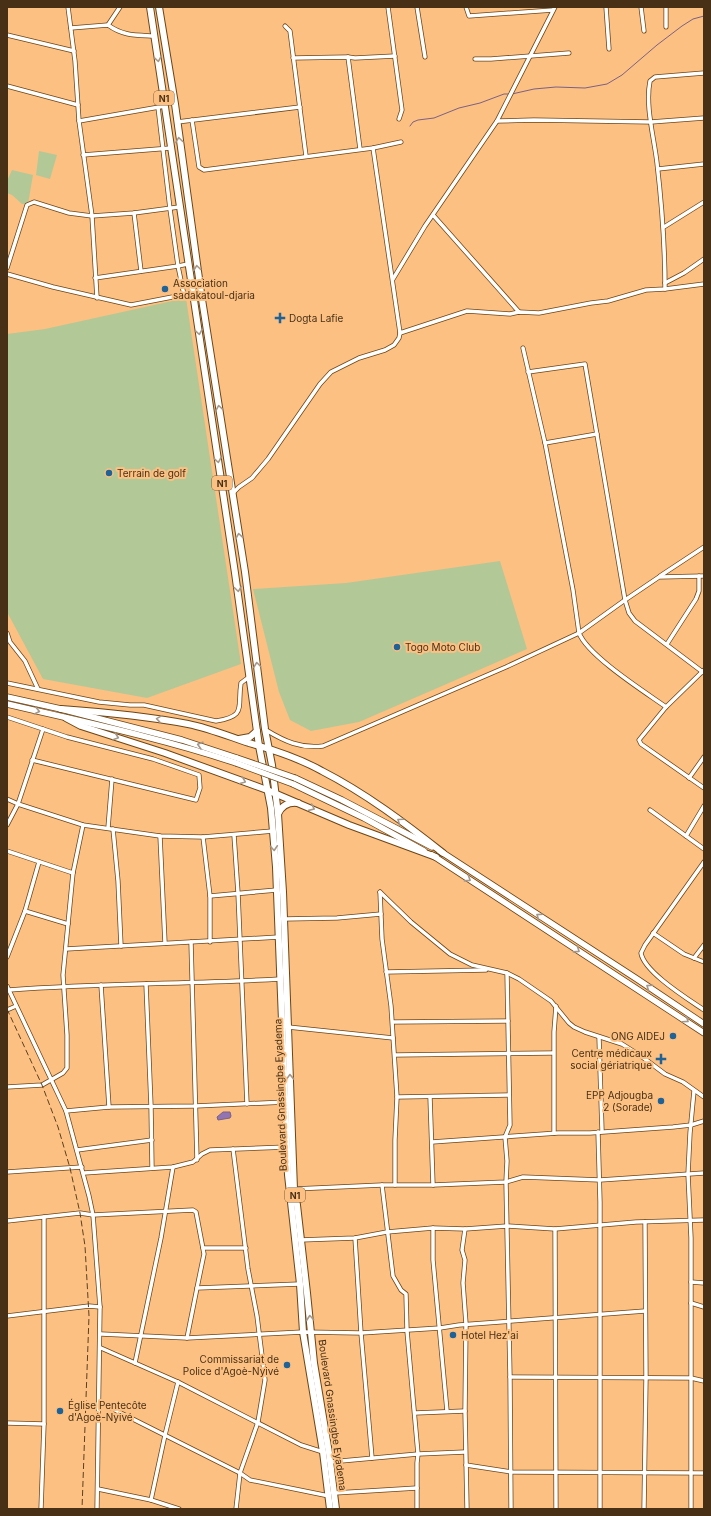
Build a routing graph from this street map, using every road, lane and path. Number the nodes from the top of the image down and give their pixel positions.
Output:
1 (68, 7) edge
2 (120, 7) edge
3 (150, 7) edge
4 (159, 7) edge
5 (388, 7) edge
6 (417, 7) edge
7 (466, 7) edge
8 (606, 7) edge
9 (641, 7) edge
10 (666, 7) edge
11 (554, 9) edge
12 (108, 25) junction
13 (285, 26) dead end
14 (666, 27) dead end
15 (72, 28) junction
16 (644, 31) dead end
17 (7, 35) edge
18 (154, 36) junction
19 (609, 49) dead end
20 (74, 51) junction
21 (569, 53) dead end
22 (530, 55) junction
23 (395, 56) junction
24 (348, 57) junction
25 (426, 57) dead end
26 (293, 58) junction
27 (474, 59) dead end
28 (704, 73) edge
29 (7, 86) edge
30 (174, 104) junction
31 (78, 105) junction
32 (162, 107) junction
33 (300, 107) junction
34 (704, 118) edge
35 (399, 119) dead end
36 (192, 120) junction
37 (79, 121) junction
38 (497, 121) junction
39 (177, 122) junction
40 (651, 122) junction
41 (401, 142) dead end
42 (171, 148) junction
43 (373, 148) junction
44 (163, 149) junction
45 (360, 149) junction
46 (83, 155) junction
47 (306, 156) junction
48 (704, 164) edge
49 (658, 169) junction
50 (704, 202) edge
51 (179, 207) junction
52 (170, 209) junction
53 (134, 213) junction
54 (433, 215) junction
55 (92, 216) junction
56 (664, 227) junction
57 (704, 259) edge
58 (188, 264) junction
59 (178, 266) junction
60 (7, 268) edge
61 (141, 271) junction
62 (7, 274) edge
63 (95, 278) junction
64 (392, 279) junction
65 (665, 282) junction
66 (704, 284) edge
67 (665, 289) junction
68 (193, 293) junction
69 (201, 293) junction
70 (184, 295) junction
71 (97, 298) junction
72 (519, 312) junction
73 (400, 333) junction
74 (523, 348) dead end
75 (528, 372) junction
76 (597, 434) junction
77 (545, 443) junction
78 (233, 493) junction
79 (704, 547) edge
80 (698, 576) junction
81 (704, 576) edge
82 (659, 577) junction
83 (625, 600) junction
84 (7, 633) edge
85 (579, 634) junction
86 (666, 644) junction
87 (703, 672) edge
88 (249, 677) junction
89 (7, 683) edge
90 (38, 689) junction
91 (7, 697) edge
92 (7, 704) edge
93 (666, 707) junction
94 (61, 709) junction
95 (7, 717) edge
96 (66, 718) junction
97 (43, 729) junction
98 (265, 729) junction
99 (257, 731) junction
100 (238, 739) junction
101 (259, 746) junction
102 (269, 749) junction
103 (704, 757) edge
104 (32, 760) junction
105 (237, 761) junction
106 (689, 778) junction
107 (112, 779) junction
108 (294, 781) junction
109 (704, 788) edge
110 (267, 790) junction
111 (276, 794) junction
112 (7, 799) edge
113 (299, 803) junction
114 (18, 804) junction
115 (704, 806) edge
116 (650, 810) dead end
117 (278, 814) junction
118 (7, 824) edge
119 (83, 825) junction
120 (108, 828) junction
121 (114, 829) junction
122 (273, 831) junction
123 (234, 834) junction
124 (160, 836) junction
125 (686, 836) junction
126 (203, 837) junction
127 (704, 849) edge
128 (7, 851) edge
129 (443, 853) junction
130 (436, 857) junction
131 (39, 862) junction
132 (704, 862) edge
133 (74, 873) junction
134 (277, 890) junction
135 (238, 893) junction
136 (210, 896) junction
137 (25, 911) junction
138 (381, 914) junction
139 (283, 919) junction
140 (68, 924) junction
141 (653, 933) junction
142 (281, 937) junction
143 (239, 940) junction
144 (191, 942) junction
145 (210, 942) junction
146 (165, 943) junction
147 (704, 944) edge
148 (121, 946) junction
149 (66, 949) junction
150 (7, 957) edge
151 (694, 958) junction
152 (704, 962) edge
153 (493, 970) junction
154 (386, 972) junction
155 (507, 973) junction
156 (280, 978) junction
157 (241, 981) junction
158 (192, 983) junction
159 (146, 984) junction
160 (101, 985) junction
161 (7, 986) edge
162 (63, 986) junction
163 (9, 990) junction
164 (16, 1006) junction
165 (556, 1006) junction
166 (7, 1010) edge
167 (704, 1010) edge
168 (508, 1021) junction
169 (392, 1022) junction
170 (704, 1024) edge
171 (288, 1027) junction
172 (704, 1032) edge
173 (599, 1037) junction
174 (393, 1038) junction
175 (508, 1054) junction
176 (553, 1054) junction
177 (395, 1055) junction
178 (51, 1080) junction
179 (7, 1087) edge
180 (694, 1091) junction
181 (509, 1095) junction
182 (397, 1097) junction
183 (430, 1097) junction
184 (704, 1097) edge
185 (288, 1102) junction
186 (247, 1104) junction
187 (151, 1106) junction
188 (195, 1106) junction
189 (109, 1107) junction
190 (66, 1111) junction
191 (704, 1121) edge
192 (691, 1125) junction
193 (600, 1132) junction
194 (554, 1133) junction
195 (505, 1137) junction
196 (152, 1140) junction
197 (432, 1142) junction
198 (287, 1147) junction
199 (233, 1149) junction
200 (77, 1150) junction
201 (197, 1160) junction
202 (82, 1166) junction
203 (172, 1167) junction
204 (152, 1168) junction
205 (7, 1172) edge
206 (84, 1173) junction
207 (704, 1173) edge
208 (688, 1174) junction
209 (600, 1180) junction
210 (506, 1182) junction
211 (382, 1185) junction
212 (395, 1185) junction
213 (433, 1185) junction
214 (294, 1189) junction
215 (164, 1212) junction
216 (93, 1215) junction
217 (44, 1217) junction
218 (690, 1220) junction
219 (704, 1220) edge
220 (7, 1221) edge
221 (645, 1222) junction
222 (507, 1226) junction
223 (600, 1226) junction
224 (433, 1228) junction
225 (465, 1229) junction
226 (555, 1229) junction
227 (387, 1232) junction
228 (356, 1238) junction
229 (298, 1241) junction
230 (203, 1248) junction
231 (246, 1248) junction
232 (691, 1282) junction
233 (704, 1282) edge
234 (300, 1284) junction
235 (251, 1285) junction
236 (196, 1288) junction
237 (691, 1303) junction
238 (100, 1307) junction
239 (704, 1307) edge
240 (645, 1311) junction
241 (44, 1312) junction
242 (600, 1314) junction
243 (7, 1316) edge
244 (556, 1318) junction
245 (509, 1322) junction
246 (466, 1324) junction
247 (440, 1328) junction
248 (407, 1331) junction
249 (303, 1332) junction
250 (311, 1332) junction
251 (361, 1333) junction
252 (101, 1334) junction
253 (258, 1334) junction
254 (141, 1336) junction
255 (187, 1338) junction
256 (101, 1348) junction
257 (135, 1363) junction
258 (510, 1377) junction
259 (555, 1377) junction
260 (601, 1378) junction
261 (646, 1378) junction
262 (691, 1378) junction
263 (178, 1382) junction
264 (704, 1382) edge
265 (98, 1402) junction
266 (447, 1411) junction
267 (464, 1411) junction
268 (415, 1413) junction
269 (258, 1422) junction
270 (7, 1423) edge
271 (44, 1424) junction
272 (165, 1435) junction
273 (323, 1452) junction
274 (465, 1452) junction
275 (418, 1454) junction
276 (372, 1458) junction
277 (327, 1462) junction
278 (466, 1466) junction
279 (511, 1472) junction
280 (555, 1472) junction
281 (600, 1472) junction
282 (644, 1472) junction
283 (240, 1473) junction
284 (691, 1473) junction
285 (704, 1473) edge
286 (418, 1488) junction
287 (98, 1489) junction
288 (332, 1495) junction
289 (151, 1500) junction
290 (41, 1509) edge
291 (97, 1509) edge
292 (179, 1509) edge
293 (236, 1509) edge
294 (330, 1509) edge
295 (336, 1509) edge
296 (417, 1509) edge
297 (467, 1509) edge
298 (511, 1509) edge
299 (556, 1509) edge
300 (600, 1509) edge
301 (644, 1509) edge
302 (691, 1509) edge

1 - 15 street
2 - 12 street
3 - 18 highway, N1
4 - 30 highway, N1
5 - 23 street
6 - 25 street
7 - 11 street
8 - 19 street
9 - 16 street
10 - 14 street
11 - 22 street
12 - 15 street
12 - 18 street
13 - 26 street
15 - 20 street
17 - 20 street
18 -> 32 highway, N1
20 - 31 street
21 - 22 street
22 - 27 street
22 - 38 street
23 - 24 street
23 - 35 street
24 - 26 street
24 - 45 street
26 - 33 street
28 - 40 street
29 - 31 street
30 - 32 highway
30 - 39 highway, N1
31 - 37 street
32 - 37 street
32 - 42 highway, N1
32 - 44 street
33 - 36 street
33 - 47 street
34 - 40 street
36 - 39 street
36 - 47 street
37 - 46 street
38 - 40 street
38 - 54 street
69 -> 39 highway, N1
40 - 49 street
41 - 43 street
42 - 44 street
42 - 51 highway, N1
43 - 45 street
43 - 64 street
44 - 46 street
44 - 52 street
45 - 47 street
46 - 55 street
48 - 49 street
49 - 56 street
50 - 56 street
51 - 52 street
51 - 58 highway, N1
52 - 53 street
52 - 59 street
53 - 55 street
53 - 61 street
54 - 64 street
54 - 72 street
55 - 60 street
55 - 63 street
56 - 65 street
57 - 65 street
58 - 59 street
58 - 68 highway, N1
59 - 61 street
59 - 70 street
61 - 63 street
62 - 71 street
63 - 71 street
64 - 73 street
65 - 67 street
66 - 67 street
67 - 72 street
68 - 69 highway
68 - 70 street
68 -> 88 highway, N1
78 -> 69 highway, N1
70 - 71 street
72 - 73 street
73 - 78 street
74 - 75 street
75 - 76 street
75 - 77 street
76 - 77 street
76 - 83 street
77 - 85 street
98 -> 78 highway, Boulevard Gnassingbe Eyadema / N1
79 - 82 street
80 - 81 street
80 - 82 street
80 - 86 street
82 - 83 street
83 - 85 street
83 - 86 street
84 - 90 street
85 - 93 street
85 - 98 street
86 - 87 street
87 - 93 street
88 - 90 street
88 - 99 highway, Boulevard Gnassingbe Eyadema / N1
89 - 90 street
91 - 94 main road
92 -> 96 main road
93 - 106 street
100 -> 94 highway
105 -> 94 main road
95 - 97 street
96 - 105 main road
96 -> 110 highway
97 - 104 street
97 - 107 street
98 - 102 highway, Boulevard Gnassingbe Eyadema / N1
99 - 100 highway
99 - 101 highway, Boulevard Gnassingbe Eyadema / N1
100 - 101 highway
101 - 102 highway
101 - 110 highway, Boulevard Gnassingbe Eyadema / N1
102 - 111 highway, Boulevard Gnassingbe Eyadema / N1
129 -> 102 highway
103 - 106 street
104 - 107 street
104 - 114 street
105 - 108 main road, bridge
106 - 109 street
107 - 120 street
108 - 129 main road
108 - 130 main road
110 - 111 highway
110 - 122 highway, Boulevard Gnassingbe Eyadema / N1
111 - 113 highway
111 - 117 highway, Boulevard Gnassingbe Eyadema / N1
112 - 114 street
113 - 117 highway
113 -> 130 highway
114 - 118 street
114 - 119 street
115 - 125 street
116 - 125 street
117 - 139 highway, Boulevard Gnassingbe Eyadema / N1
119 - 120 street
119 - 133 street
120 - 121 street
121 - 124 street
121 - 148 street
122 - 123 street
122 -> 134 highway, Boulevard Gnassingbe Eyadema / N1
123 - 126 street
123 - 135 street
124 - 126 street
124 - 146 street
125 - 127 street
126 - 136 street
128 - 131 street
170 -> 129 main road
130 -> 172 main road
131 - 133 street
131 - 137 street
132 - 141 street
133 - 140 street
134 - 135 street
134 - 142 highway, Boulevard Gnassingbe Eyadema / N1
135 - 136 street
135 - 143 street
136 - 145 street
137 - 140 street
137 - 150 street
138 - 139 street
138 - 153 street
138 - 154 street
139 - 142 highway, Boulevard Gnassingbe Eyadema / N1
140 - 149 street
141 - 151 street
141 - 167 street
142 - 143 street
142 - 156 highway, Boulevard Gnassingbe Eyadema / N1
142 - 171 highway, Boulevard Gnassingbe Eyadema / N1
143 - 145 street
143 - 157 street
144 - 145 street
144 - 146 street
144 - 158 street
146 - 148 street
147 - 151 street
148 - 149 street
149 - 162 street
151 - 152 street
153 - 154 street
153 - 155 street
154 - 169 street
155 - 165 street
155 - 168 street
156 - 157 street
156 - 185 highway, Boulevard Gnassingbe Eyadema / N1
157 - 158 street
157 - 186 street
158 - 159 street
158 - 188 street
159 - 160 street
159 - 187 street
160 - 162 street
160 - 189 street
161 - 163 street
162 - 163 street
162 - 178 street
163 - 164 street
164 - 166 street
164 - 178 street
165 - 173 street
165 - 176 street
168 - 169 street
168 - 175 street
169 - 174 street
171 - 174 street
185 -> 171 highway, Boulevard Gnassingbe Eyadema / N1
173 - 180 street
173 - 193 street
174 - 177 street
175 - 176 street
175 - 177 street
175 - 181 street
176 - 194 street
177 - 182 street
178 - 179 street
178 - 190 street
180 - 184 street
180 - 192 street
181 - 183 street
181 - 195 street
182 - 183 street
182 - 212 street
183 - 197 street
185 - 186 street
185 - 198 highway, Boulevard Gnassingbe Eyadema / N1
185 - 214 highway, Boulevard Gnassingbe Eyadema / N1
186 - 188 street
187 - 188 street
187 - 189 street
187 - 196 street
188 - 201 street
189 - 190 street
190 - 200 street
191 - 192 street
192 - 193 street
192 - 208 street
193 - 194 street
193 - 209 street
194 - 195 street
195 - 197 street
195 - 210 street
196 - 200 street
196 - 204 street
197 - 213 street
198 - 199 street
198 - 229 highway, Boulevard Gnassingbe Eyadema / N1
199 - 201 street
199 - 231 street
200 - 202 street
201 - 203 street
202 - 205 street
202 - 206 street
203 - 204 street
203 - 215 street
204 - 206 street
206 - 216 street
207 - 208 street
208 - 209 street
208 - 218 street
209 - 210 street
209 - 223 street
210 - 213 street
210 - 222 street
211 - 212 street
211 - 214 street
211 - 227 street
212 - 213 street
214 - 229 highway, Boulevard Gnassingbe Eyadema / N1
215 - 216 street
215 - 230 street
215 - 254 street
216 - 217 street
216 - 238 street
217 - 220 street
217 - 241 street
218 - 219 street
218 - 221 street
218 - 232 street
221 - 223 street
221 - 240 street
222 - 225 street
222 - 226 street
222 - 245 street
223 - 226 street
223 - 242 street
224 - 225 street
224 - 227 street
224 - 247 street
225 - 246 street
226 - 244 street
227 - 228 street
227 - 248 street
228 - 229 street
228 - 251 street
229 - 234 highway, Boulevard Gnassingbe Eyadema / N1
250 -> 229 highway, Boulevard Gnassingbe Eyadema / N1
230 - 231 street
230 - 236 street
231 - 235 street
232 - 233 street
232 - 237 street
234 - 235 street
234 - 249 highway, Boulevard Gnassingbe Eyadema / N1
235 - 236 street
235 - 253 street
236 - 255 street
237 - 239 street
237 - 262 street
238 - 241 street
238 - 252 street
240 - 242 street
240 - 261 street
241 - 243 street
241 - 271 street
242 - 244 street
242 - 260 street
244 - 245 street
244 - 259 street
245 - 246 street
245 - 258 street
246 - 247 street
246 - 267 street
247 - 248 street
247 - 266 street
248 - 251 street
248 - 268 street
249 - 250 street
249 - 253 street
249 - 273 highway, Boulevard Gnassingbe Eyadema / N1
250 - 251 street
250 - 277 highway, Boulevard Gnassingbe Eyadema / N1
251 - 276 street
252 - 254 street
252 - 256 street
253 - 255 street
253 - 269 street
254 - 255 street
254 - 257 street
256 - 257 street
256 - 265 street
257 - 263 street
258 - 259 street
258 - 279 street
259 - 260 street
259 - 280 street
260 - 261 street
260 - 281 street
261 - 262 street
261 - 282 street
262 - 264 street
262 - 284 street
263 - 269 street
263 - 272 street
265 - 272 street
265 - 287 street
266 - 267 street
266 - 268 street
267 - 274 street
268 - 275 street
269 - 273 street
269 - 283 street
270 - 271 street
271 - 290 street
272 - 283 street
272 - 289 street
273 - 277 highway, Boulevard Gnassingbe Eyadema / N1
274 - 275 street
274 - 278 street
275 - 276 street
275 - 286 street
276 - 277 street
277 - 288 highway, Boulevard Gnassingbe Eyadema / N1
278 - 279 street
278 - 297 street
279 - 280 street
279 - 298 street
280 - 281 street
280 - 299 street
281 - 282 street
281 - 300 street
282 - 284 street
282 - 301 street
283 - 288 street
283 - 293 street
284 - 285 street
284 - 302 street
286 - 288 street
286 - 296 street
287 - 289 street
287 - 291 street
288 - 294 highway, Boulevard Gnassingbe Eyadema / N1
288 - 295 highway, Boulevard Gnassingbe Eyadema / N1
289 - 292 street

